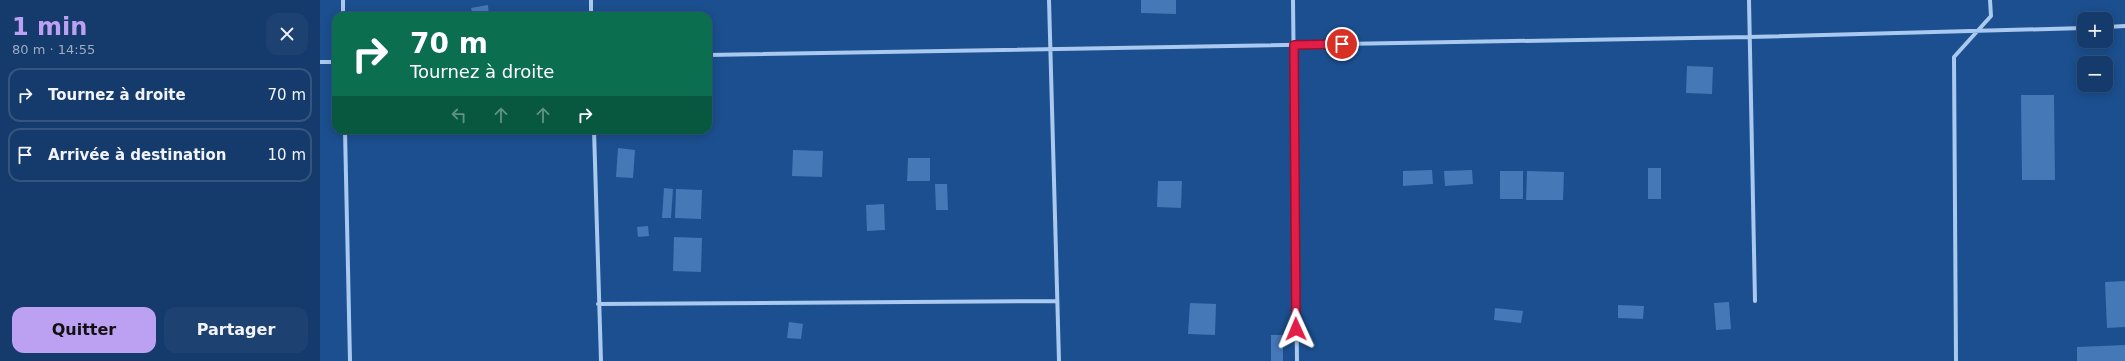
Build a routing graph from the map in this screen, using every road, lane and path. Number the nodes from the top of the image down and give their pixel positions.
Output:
1 (343, 0) edge
2 (591, 0) edge
3 (1049, 0) edge
4 (1293, 0) edge
5 (1749, 0) edge
6 (1990, 0) edge
7 (343, 12) edge
8 (591, 12) edge
9 (2125, 26) edge
10 (2113, 27) edge
11 (2077, 28) edge
12 (1977, 31) junction
13 (1749, 37) junction
14 (1294, 45) junction
15 (1050, 49) junction
16 (712, 55) edge
17 (320, 62) edge
18 (332, 62) edge
19 (345, 134) edge
20 (594, 134) edge
21 (1057, 301) junction
22 (1755, 301) dead end
23 (598, 304) junction
24 (350, 361) edge
25 (601, 361) edge
26 (1059, 361) edge
27 (1297, 361) edge
28 (1956, 361) edge

1 - 7 street
2 - 8 street
3 - 15 street
4 - 14 street
5 - 13 street
6 - 12 street
9 - 10 street
11 - 12 street
12 - 13 street
12 - 28 street
13 - 14 street
13 - 22 street
14 - 15 street
14 - 27 street
15 - 16 street
15 - 21 street
17 - 18 street
19 - 24 street
20 - 23 street
21 - 23 street
21 - 26 street
23 - 25 street

